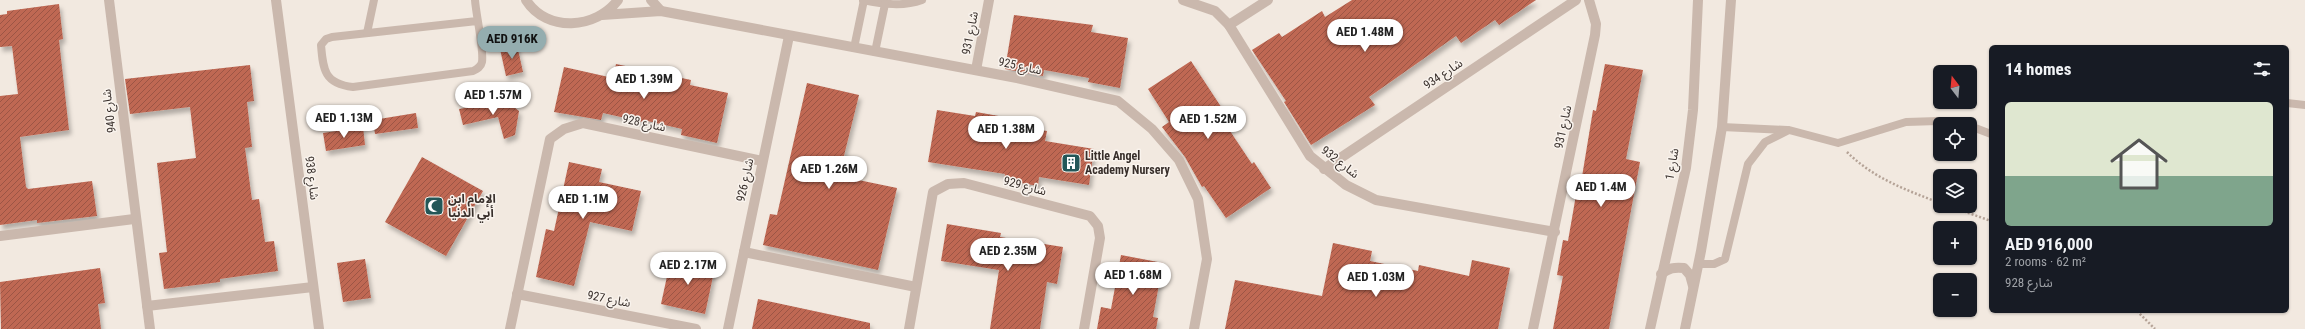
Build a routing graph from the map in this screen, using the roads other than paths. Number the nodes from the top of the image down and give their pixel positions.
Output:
1 (109, 0) edge
2 (276, 0) edge
3 (374, 0) edge
4 (475, 0) edge
5 (526, 0) edge
6 (618, 0) edge
7 (651, 0) edge
8 (863, 0) edge
9 (922, 0) edge
10 (989, 0) edge
11 (1183, 0) edge
12 (1268, 0) edge
13 (1576, 0) edge
14 (1589, 0) edge
15 (1698, 0) edge
16 (1731, 0) edge
17 (885, 4) junction
18 (661, 11) junction
19 (602, 15) junction
20 (477, 21) junction
21 (1229, 25) junction
22 (368, 33) junction
23 (789, 36) junction
24 (854, 48) junction
25 (875, 52) junction
26 (976, 70) junction
27 (2289, 103) edge
28 (2305, 105) edge
29 (1933, 121) edge
30 (1722, 127) junction
31 (1977, 129) edge
32 (1789, 130) junction
33 (1989, 133) edge
34 (762, 161) junction
35 (1324, 169) junction
36 (134, 219) junction
37 (1555, 232) junction
38 (0, 236) edge
39 (744, 252) junction
40 (1699, 264) junction
41 (1661, 274) junction
42 (916, 286) junction
43 (313, 287) junction
44 (1694, 288) junction
45 (517, 294) junction
46 (146, 306) junction
47 (150, 329) edge
48 (319, 329) edge
49 (510, 329) edge
50 (696, 329) edge
51 (728, 329) edge
52 (909, 329) edge
53 (1084, 329) edge
54 (1194, 329) edge
55 (1533, 329) edge
56 (1650, 329) edge
57 (1685, 329) edge

1 - 36 street, شارع 940
2 - 43 street, شارع 938
3 - 22 lane
4 - 20 lane
5 - 19 street
6 - 19 street
7 - 18 street
8 - 17 lane
8 - 24 lane
9 - 17 lane
10 - 26 street, شارع 931
11 - 21 street, شارع 932
12 - 21 street
13 - 35 street, شارع 934
14 - 37 street, شارع 931
15 - 41 street, شارع 1
16 - 30 street
17 - 25 lane
18 - 19 street, شارع 925
18 - 23 street, شارع 925
20 - 22 lane
20 - 22 lane
21 - 35 street, شارع 932
23 - 24 street, شارع 925
23 - 34 street, شارع 926
24 - 25 street, شارع 925
25 - 26 street, شارع 925
26 - 54 street, شارع 925
27 - 28 lane
29 - 32 lane
30 - 32 lane
30 - 40 street
31 - 33 lane
32 - 40 lane
34 - 39 street, شارع 926
34 - 45 street, شارع 928
35 - 37 street, شارع 932
36 - 38 street
36 - 46 street, شارع 940
37 - 55 street, شارع 931
39 - 42 street
39 - 51 street, شارع 926
40 - 44 street
41 - 44 street
41 - 56 street, شارع 1
42 - 52 street, شارع 929
42 - 53 street, شارع 929
43 - 46 street
43 - 48 street, شارع 938
44 - 57 street
45 - 49 street, شارع 928
45 - 50 street, شارع 927
46 - 47 street, شارع 940

